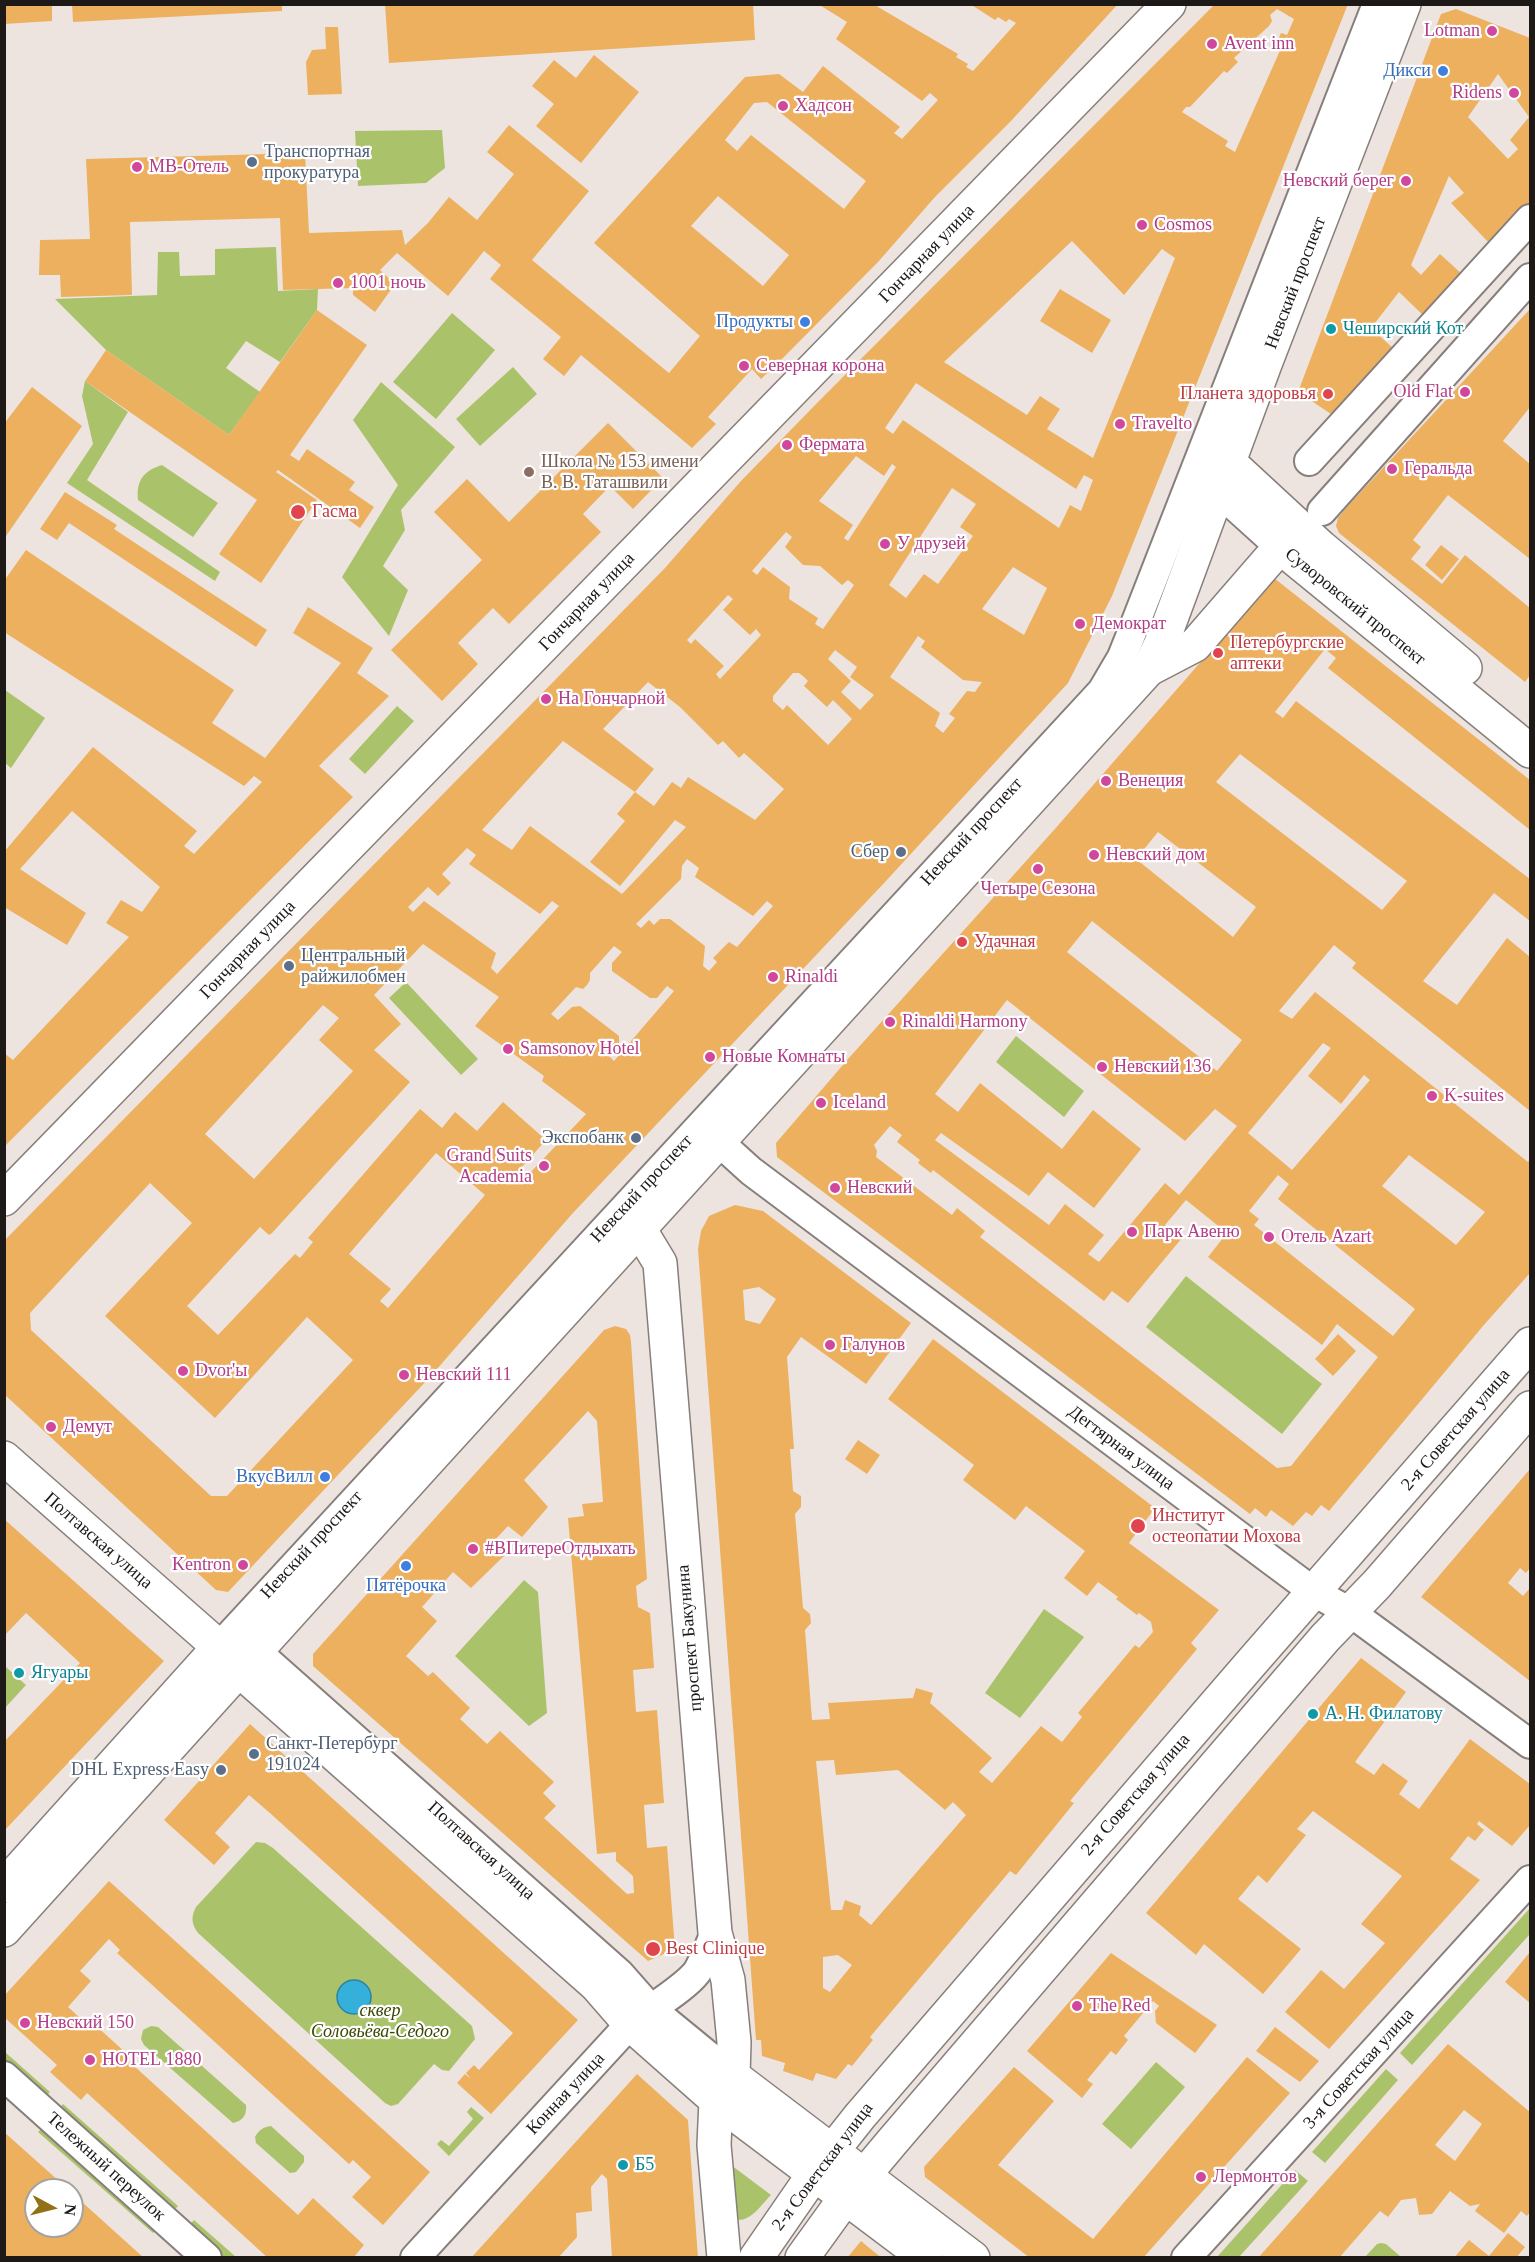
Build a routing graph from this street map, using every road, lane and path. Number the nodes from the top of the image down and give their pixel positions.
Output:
1 (1169, 4) edge
2 (1377, 4) edge
3 (1404, 4) edge
4 (1530, 219) edge
5 (1530, 278) edge
6 (1409, 352) junction
7 (1439, 380) junction
8 (1309, 461) dead end
9 (1217, 466) junction
10 (1322, 511) dead end
11 (1281, 547) junction
12 (1149, 669) junction
13 (1530, 723) edge
14 (1530, 751) edge
15 (719, 1142) junction
16 (4, 1199) edge
17 (630, 1221) junction
18 (1530, 1344) edge
19 (1530, 1408) edge
20 (4, 1458) edge
21 (1314, 1592) junction
22 (1350, 1612) junction
23 (238, 1656) junction
24 (1530, 1744) edge
25 (1530, 1881) edge
26 (4, 1886) edge
27 (4, 1930) edge
28 (715, 1934) junction
29 (640, 2016) junction
30 (4, 2076) edge
31 (718, 2089) junction
32 (823, 2162) junction
33 (855, 2186) junction
34 (207, 2258) edge
35 (415, 2258) edge
36 (724, 2258) edge
37 (756, 2258) edge
38 (802, 2258) edge
39 (926, 2258) edge
40 (972, 2258) edge
41 (1186, 2258) edge

1 - 16 main road, Гончарная улица
2 - 9 street, Невский проспект
3 - 9 main road, Невский проспект
4 - 6 street
5 - 7 street
6 - 7 street
6 - 8 street
7 - 10 street
9 - 11 street, Суворовский проспект
9 - 12 main road, Невский проспект
9 - 13 main road, Суворовский проспект
9 - 17 street, Невский проспект
11 - 12 main road, Невский проспект
11 - 14 main road, Суворовский проспект
12 - 15 main road, Невский проспект
15 - 17 main road, Невский проспект
15 - 21 street, Дегтярная улица
17 - 23 main road, Невский проспект
17 - 28 main road, проспект Бакунина
18 - 21 main road, 2-я Советская улица
19 - 22 main road, 2-я Советская улица
20 - 23 main road, Полтавская улица
21 - 22 street, Дегтярная улица
21 - 32 main road, 2-я Советская улица
22 - 24 street, Дегтярная улица
22 - 33 main road, 2-я Советская улица
23 - 26 main road, Невский проспект
23 - 27 main road, Невский проспект
23 - 29 main road, Полтавская улица
25 - 41 street, 3-я Советская улица
28 - 29 street, Конная улица
28 - 31 main road, проспект Бакунина
29 - 31 main road, Полтавская улица
29 - 35 street, Конная улица
30 - 34 street, Тележный переулок
31 - 32 main road, Полтавская улица
31 - 36 main road, проспект Бакунина
32 - 33 main road, Полтавская улица
32 - 37 main road, 2-я Советская улица
33 - 38 main road, 2-я Советская улица
33 - 39 main road
33 - 40 main road

